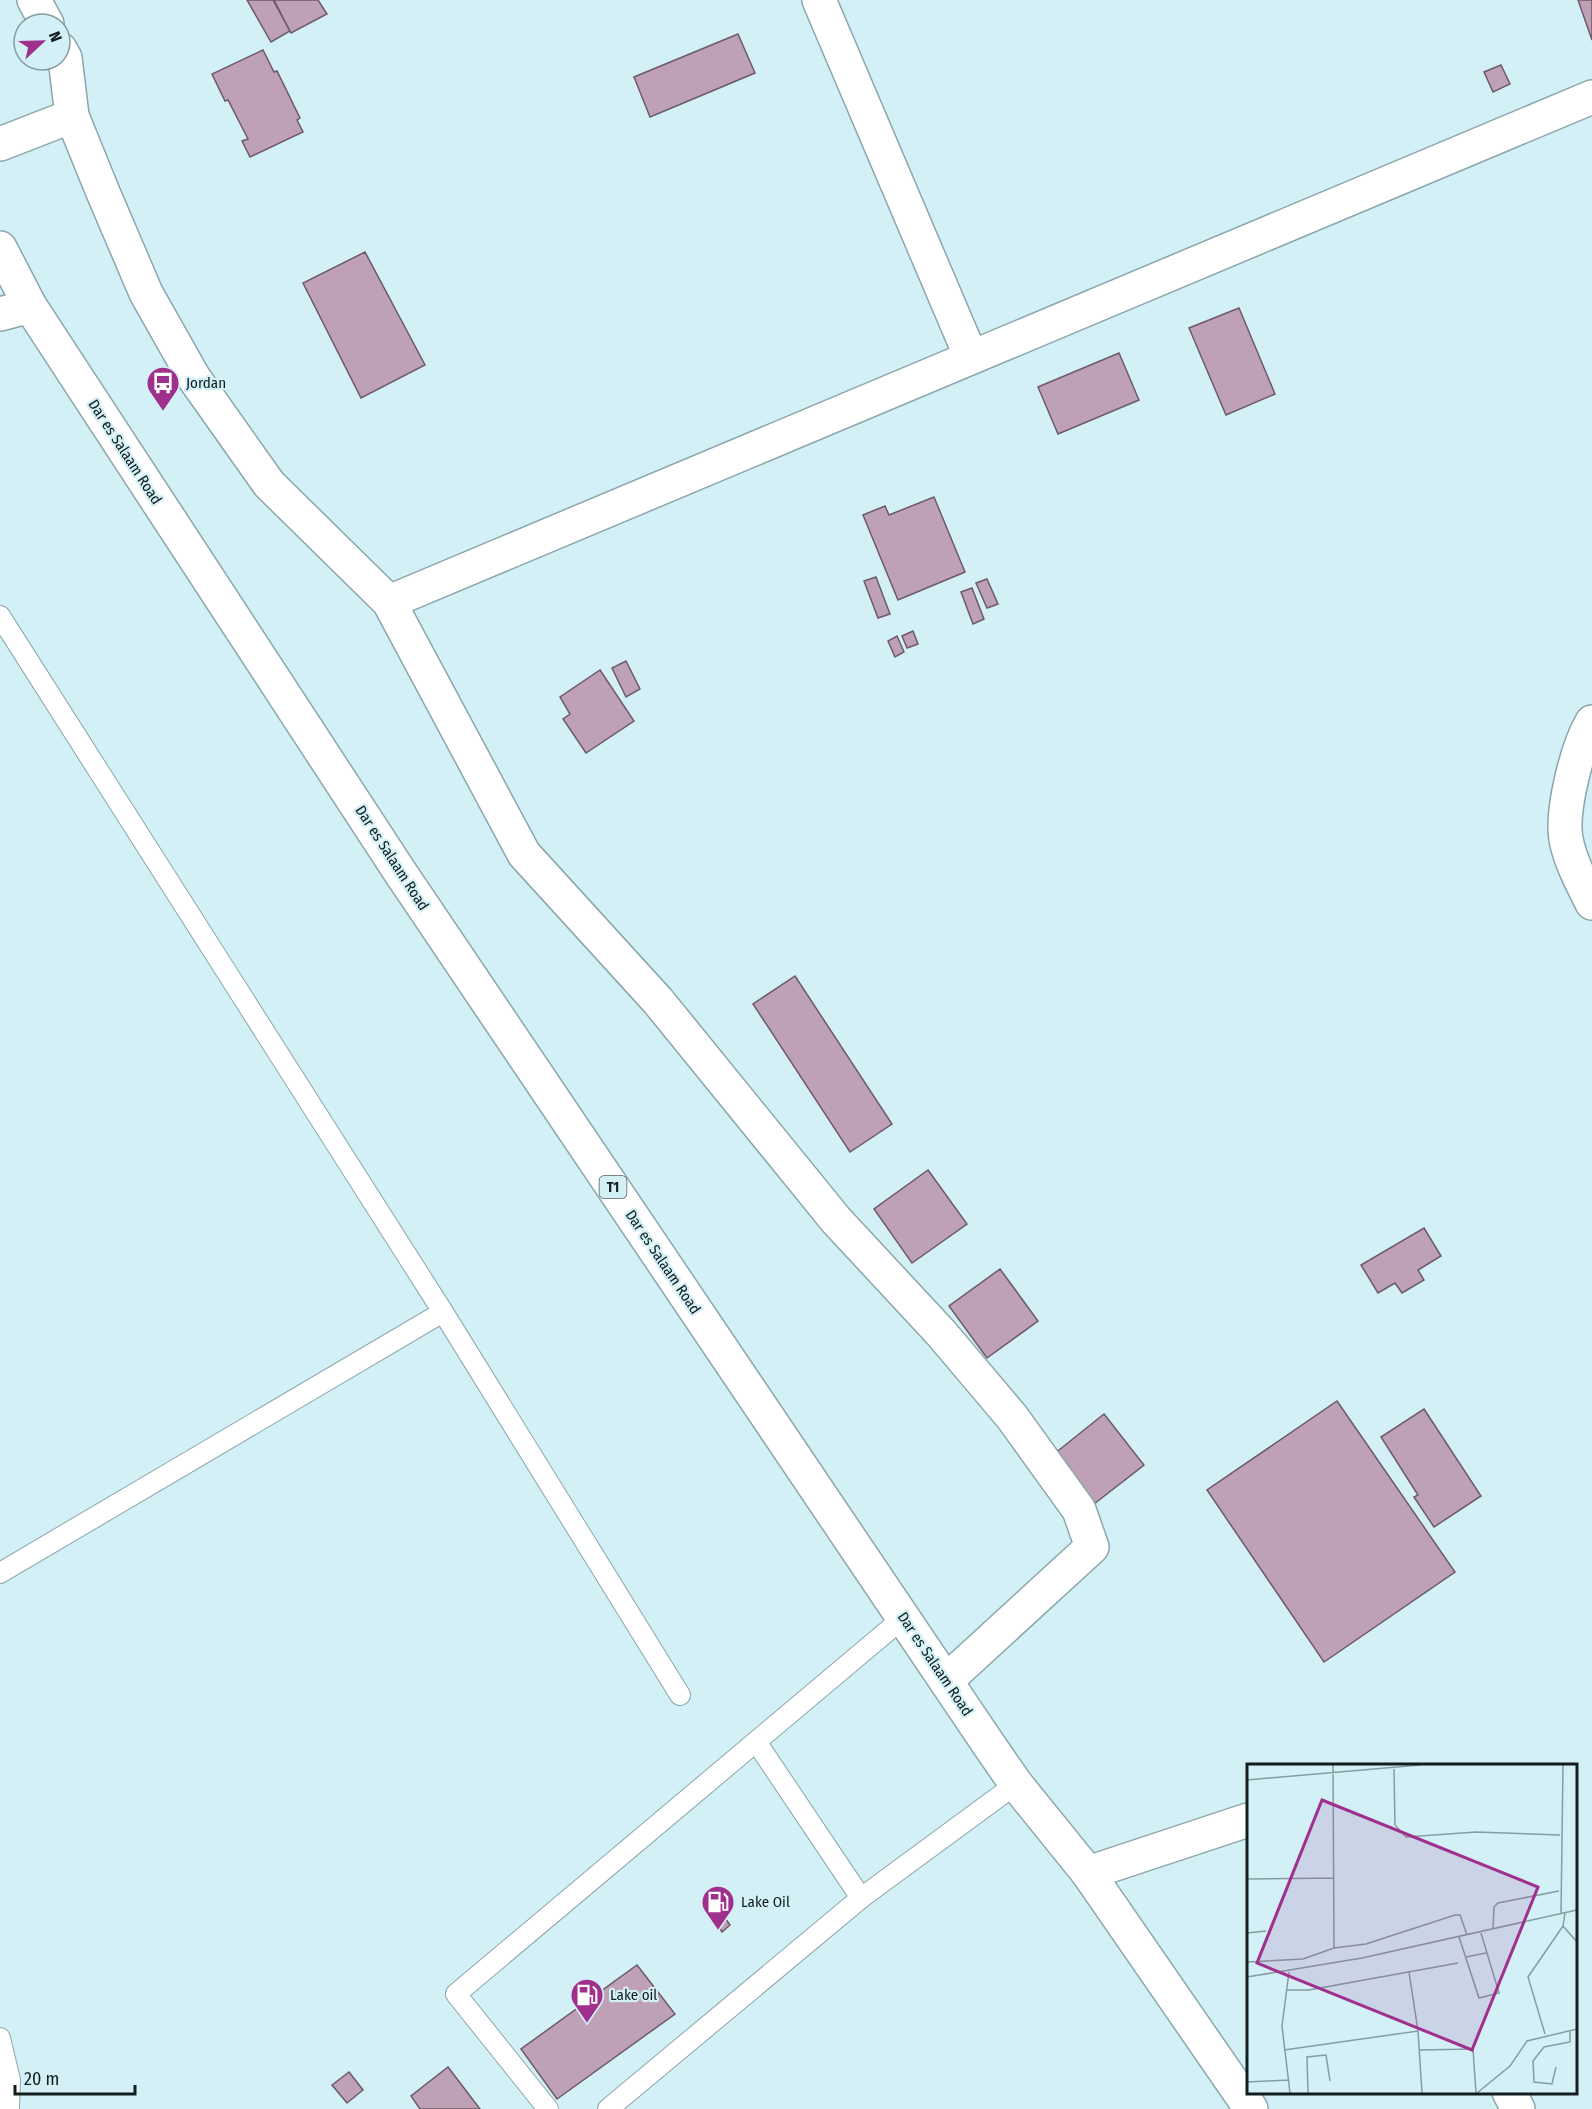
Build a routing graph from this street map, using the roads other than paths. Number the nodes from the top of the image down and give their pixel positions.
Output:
1 (819, 0) edge
2 (67, 72) edge
3 (1592, 97) edge
4 (72, 117) junction
5 (0, 144) edge
6 (0, 248) edge
7 (15, 310) edge
8 (971, 357) junction
9 (389, 602) junction
10 (0, 616) edge
11 (1592, 722) edge
12 (1592, 903) edge
13 (443, 1312) junction
14 (0, 1573) edge
15 (903, 1618) junction
16 (946, 1680) junction
17 (680, 1695) dead end
18 (757, 1743) junction
19 (1016, 1784) junction
20 (1247, 1820) edge
21 (1088, 1873) junction
22 (861, 1898) junction
23 (0, 2038) edge
24 (1510, 2094) edge
25 (9, 2109) edge
26 (548, 2109) edge
27 (608, 2109) edge
28 (1251, 2109) edge
29 (1518, 2109) edge

1 - 8 main road
2 - 4 main road
3 - 8 main road
4 - 5 main road
4 - 9 main road
6 - 7 main road, Dar es Salaam Road / T1
7 - 15 main road, Dar es Salaam Road / T1
8 - 9 main road
9 - 16 main road
10 - 13 lane
11 - 12 main road
13 - 14 lane
13 - 17 lane
15 - 16 main road, Dar es Salaam Road / T1
15 - 18 lane
16 - 19 main road, Dar es Salaam Road / T1
18 - 22 lane
18 - 26 lane
19 - 21 main road, Dar es Salaam Road / T1
19 - 22 lane
20 - 21 main road
21 - 28 main road, Dar es Salaam Road / T1
22 - 27 lane
23 - 25 lane
24 - 29 main road

